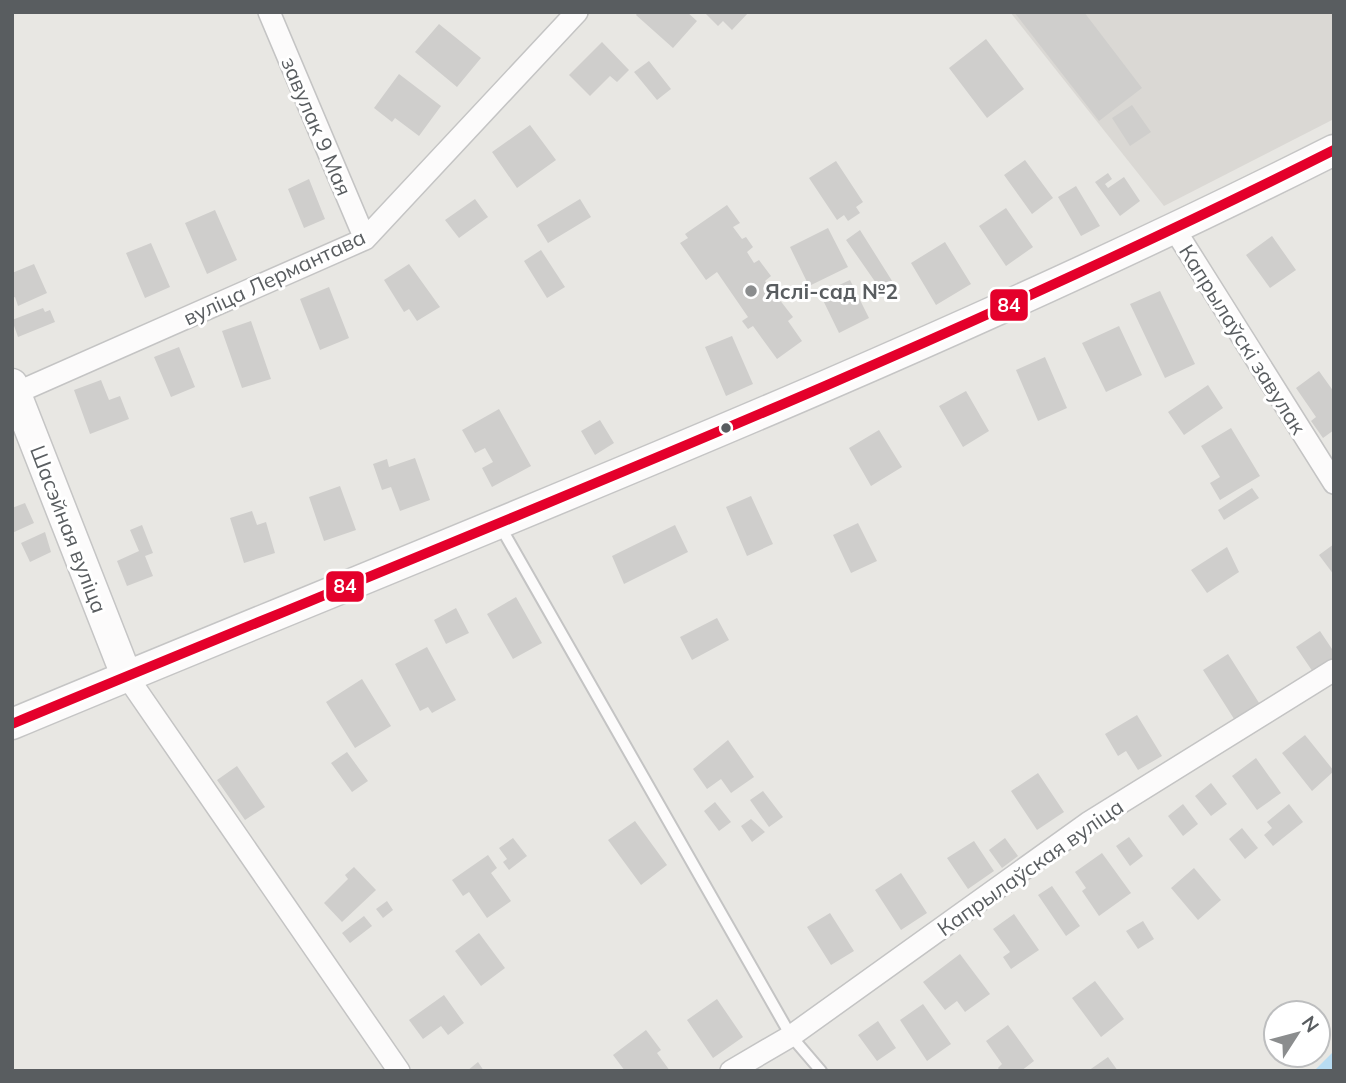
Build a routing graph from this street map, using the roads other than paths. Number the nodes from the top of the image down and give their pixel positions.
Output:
1 (269, 12) edge
2 (578, 12) edge
3 (1334, 150) edge
4 (1175, 230) junction
5 (365, 239) junction
6 (14, 388) edge
7 (1334, 483) edge
8 (498, 522) junction
9 (1334, 670) edge
10 (126, 675) junction
11 (12, 724) edge
12 (791, 1037) junction
13 (399, 1071) edge
14 (731, 1071) edge
15 (821, 1071) edge

1 - 5 street, завулак 9 Мая
2 - 5 street, вуліца Лермантава
3 - 4 main road
4 - 7 street, Капрылаўскі завулак
4 - 8 main road
5 - 6 street, вуліца Лермантава
6 - 10 main road, Шасэйная вуліца
8 - 10 main road
8 - 12 lane
9 - 12 street, Капрылаўская вуліца
10 - 11 main road
10 - 13 street
12 - 14 street, Капрылаўская вуліца
12 - 15 lane

